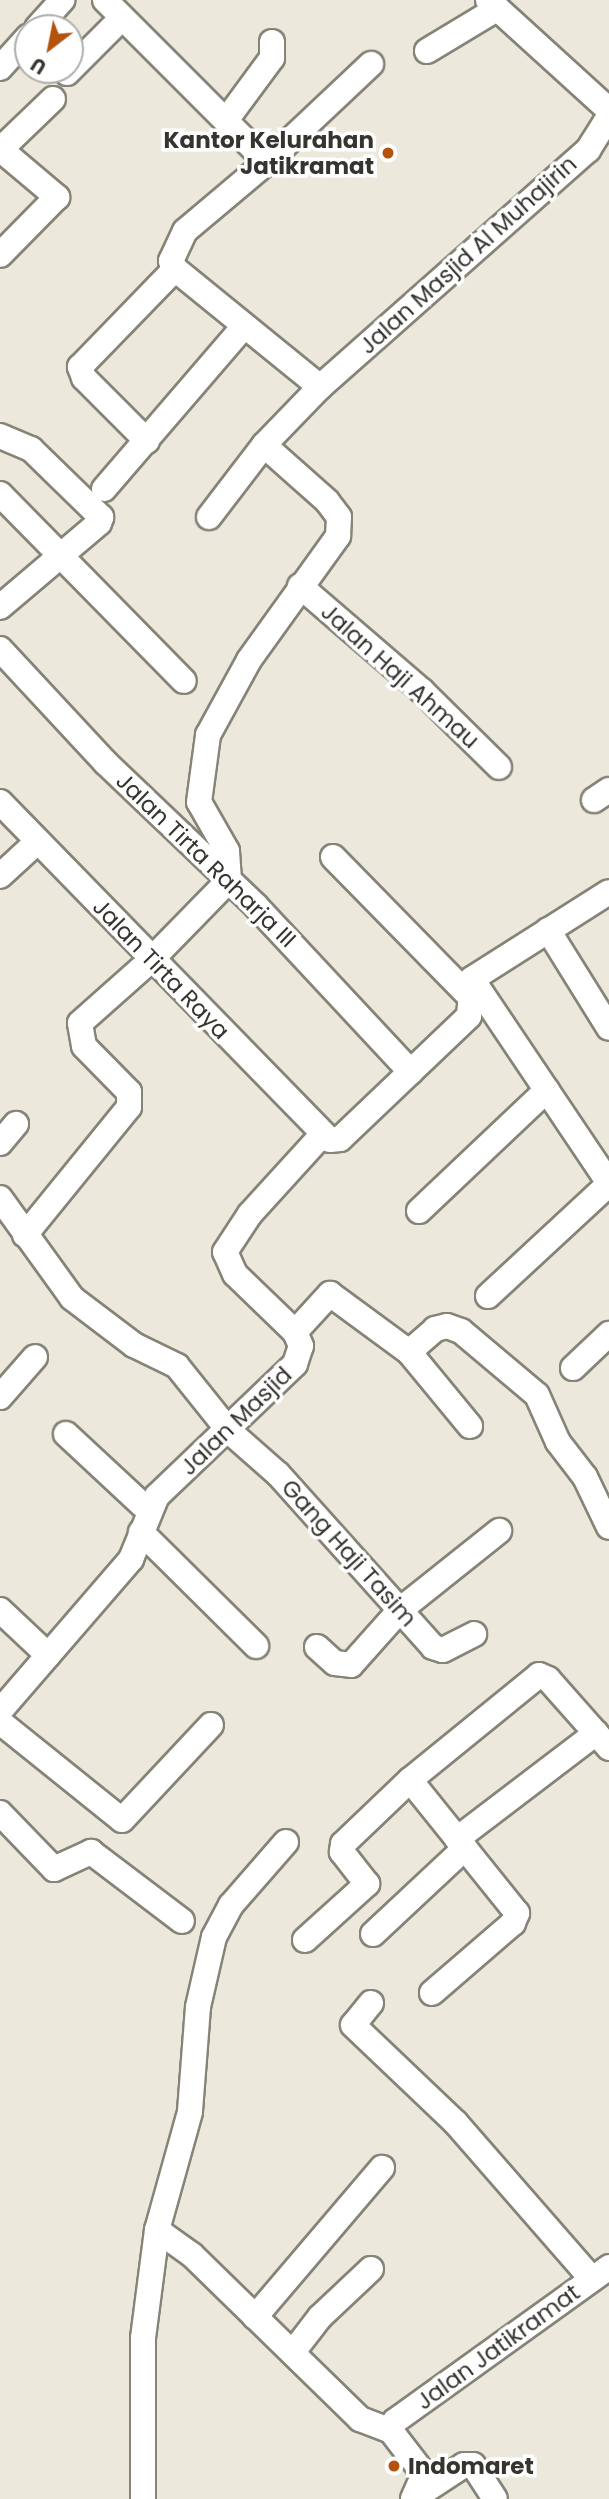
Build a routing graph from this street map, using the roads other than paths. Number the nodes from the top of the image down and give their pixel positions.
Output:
1 (62, 0) edge
2 (104, 0) edge
3 (492, 5) edge
4 (50, 14) edge
5 (122, 18) junction
6 (272, 42) dead end
7 (427, 51) dead end
8 (14, 52) edge
9 (84, 57) edge
10 (371, 64) dead end
11 (0, 68) edge
12 (53, 99) dead end
13 (609, 110) edge
14 (609, 117) edge
15 (227, 119) junction
16 (0, 149) edge
17 (267, 162) junction
18 (0, 255) edge
19 (175, 269) junction
20 (244, 326) junction
21 (320, 387) junction
22 (0, 436) edge
23 (147, 441) junction
24 (264, 445) junction
25 (104, 489) dead end
26 (0, 495) edge
27 (209, 517) dead end
28 (57, 555) junction
29 (300, 586) junction
30 (0, 607) edge
31 (0, 649) edge
32 (184, 681) dead end
33 (499, 767) dead end
34 (0, 802) edge
35 (37, 842) junction
36 (333, 857) dead end
37 (0, 876) edge
38 (229, 880) junction
39 (609, 892) edge
40 (548, 930) junction
41 (152, 959) junction
42 (472, 989) junction
43 (609, 1028) edge
44 (411, 1072) junction
45 (547, 1090) junction
46 (323, 1135) junction
47 (609, 1184) edge
48 (0, 1198) edge
49 (419, 1210) dead end
50 (25, 1235) junction
51 (488, 1296) dead end
52 (295, 1332) junction
53 (609, 1334) edge
54 (409, 1352) junction
55 (35, 1357) dead end
56 (573, 1368) dead end
57 (0, 1397) edge
58 (470, 1426) dead end
59 (229, 1431) junction
60 (66, 1434) dead end
61 (145, 1521) junction
62 (609, 1527) edge
63 (499, 1531) dead end
64 (0, 1610) edge
65 (400, 1610) junction
66 (474, 1634) dead end
67 (256, 1646) dead end
68 (317, 1647) dead end
69 (48, 1655) junction
70 (0, 1710) edge
71 (0, 1722) edge
72 (211, 1725) dead end
73 (605, 1742) edge
74 (410, 1780) junction
75 (0, 1813) edge
76 (286, 1842) dead end
77 (461, 1844) junction
78 (182, 1921) dead end
79 (373, 1934) dead end
80 (305, 1940) dead end
81 (432, 1993) dead end
82 (371, 2003) dead end
83 (382, 2168) dead end
84 (157, 2230) junction
85 (371, 2269) dead end
86 (600, 2273) edge
87 (254, 2317) junction
88 (293, 2352) junction
89 (391, 2431) junction
90 (415, 2498) edge
91 (143, 2499) edge
92 (495, 2499) edge

1 - 4 street
2 - 5 street
3 - 7 street
3 - 13 street
5 - 9 street
5 - 15 street
6 - 15 street
8 - 11 street
10 - 17 street
12 - 16 street
14 - 21 street, Jalan Masjid Al Muhajirin
15 - 17 street
16 - 18 street
17 - 19 street
19 - 20 street
19 - 23 street
20 - 21 street
20 - 23 street
21 - 24 street, Jalan Masjid Al Muhajirin
22 - 28 street
23 - 25 street
24 - 27 street, Jalan Masjid Al Muhajirin
24 - 29 street
26 - 28 street
28 - 30 street
28 - 32 street
29 - 33 street, Jalan Haji Ahmau
29 - 38 street
31 - 38 street, Jalan Tirta Raharja III
34 - 35 street, Jalan Tirta Raya
35 - 37 street
35 - 41 street, Jalan Tirta Raya
36 - 42 street
38 - 41 street
38 - 44 street, Jalan Tirta Raharja III
39 - 40 street
40 - 42 street
40 - 43 street
41 - 46 street, Jalan Tirta Raya
41 - 50 street
42 - 44 street
42 - 45 street
44 - 46 street
45 - 47 street
45 - 49 street
46 - 52 street, Jalan Masjid
47 - 51 street
48 - 50 street, Gang Haji Tasim
50 - 59 street, Gang Haji Tasim
52 - 54 street
52 - 59 street, Jalan Masjid
53 - 56 street
54 - 58 street
54 - 62 street
55 - 57 street
59 - 61 street, Jalan Masjid
59 - 65 street, Gang Haji Tasim
60 - 61 street
61 - 67 street
61 - 69 street, Jalan Masjid
63 - 65 street
64 - 69 street
65 - 66 street, Gang Haji Tasim
65 - 68 street
69 - 70 street, Jalan Masjid
71 - 72 street
73 - 74 street
73 - 77 street
74 - 77 street
74 - 80 street
75 - 78 street
76 - 84 street
77 - 79 street
77 - 81 street
82 - 86 street
83 - 87 street
84 - 87 street
84 - 91 street
85 - 88 street
86 - 89 street, Jalan Jatikramat
87 - 88 street
88 - 89 street
89 - 90 street
90 - 92 street

